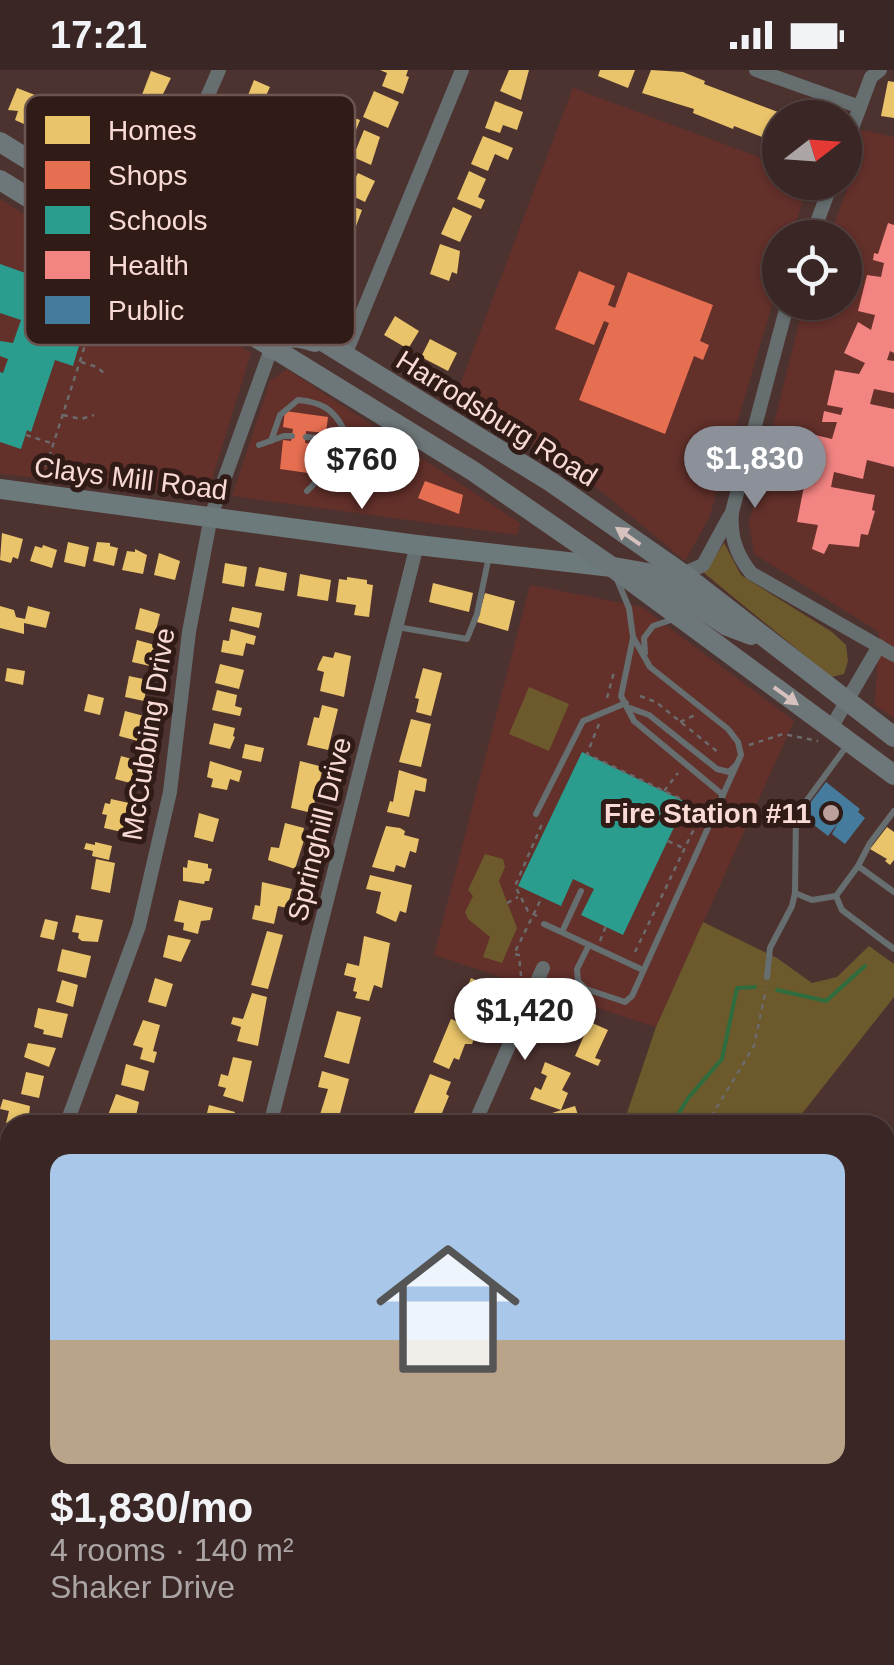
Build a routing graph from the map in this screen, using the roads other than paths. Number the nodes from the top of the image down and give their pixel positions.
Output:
1 (219, 70) edge
2 (462, 70) edge
3 (756, 70) edge
4 (880, 70) edge
5 (208, 95) edge
6 (840, 100) edge
7 (862, 101) edge
8 (0, 142) edge
9 (25, 157) edge
10 (0, 180) edge
11 (25, 196) edge
12 (783, 320) edge
13 (355, 331) edge
14 (266, 345) edge
15 (276, 345) edge
16 (280, 345) edge
17 (330, 345) edge
18 (349, 345) edge
19 (278, 352) junction
20 (345, 355) junction
21 (422, 402) junction
22 (407, 428) junction
23 (292, 436) dead end
24 (306, 438) dead end
25 (271, 440) junction
26 (338, 440) junction
27 (259, 445) dead end
28 (528, 467) junction
29 (0, 489) edge
30 (307, 491) dead end
31 (509, 495) junction
32 (732, 512) junction
33 (212, 516) junction
34 (417, 545) junction
35 (489, 554) junction
36 (612, 567) junction
37 (683, 574) junction
38 (679, 617) junction
39 (396, 627) junction
40 (762, 636) junction
41 (633, 637) junction
42 (879, 646) junction
43 (894, 655) edge
44 (645, 660) junction
45 (848, 702) junction
46 (627, 705) junction
47 (827, 733) junction
48 (894, 736) edge
49 (849, 742) junction
50 (740, 761) junction
51 (894, 774) edge
52 (723, 795) junction
53 (894, 811) edge
54 (536, 814) dead end
55 (858, 866) junction
56 (581, 892) dead end
57 (894, 892) edge
58 (795, 893) junction
59 (836, 896) junction
60 (544, 924) road end
61 (562, 932) junction
62 (589, 945) junction
63 (894, 949) edge
64 (542, 968) dead end
65 (644, 970) junction
66 (767, 978) road end
67 (70, 1115) edge
68 (273, 1115) edge
69 (478, 1115) edge

1 - 5 street
2 - 13 street
3 - 6 street
4 - 7 street
8 - 9 main road, Harrodsburg Road
10 - 11 main road, Harrodsburg Road
12 - 32 street
14 - 19 main road, Harrodsburg Road
15 - 19 main road
16 - 19 main road
17 - 20 main road, Harrodsburg Road
18 - 20 street
19 - 20 main road
19 - 22 main road, Harrodsburg Road
19 - 33 street, McCubbing Drive
20 - 21 main road, Harrodsburg Road
21 - 22 lane
21 - 28 main road, Harrodsburg Road
22 - 31 main road, Harrodsburg Road
23 - 25 lane
24 - 26 lane
25 - 26 lane
25 - 27 lane
26 - 30 lane
28 - 31 lane
37 -> 28 main road, Harrodsburg Road
29 - 33 main road, Clays Mill Road
31 - 36 main road, Harrodsburg Road
32 - 37 street
32 - 42 street
33 - 34 main road, Clays Mill Road
33 - 67 street, McCubbing Drive
34 - 35 main road, Clays Mill Road
34 - 39 street, Springhill Drive
35 - 36 main road, Clays Mill Road
35 - 39 lane
36 - 38 main road, Harrodsburg Road
36 - 40 main road
36 - 41 lane
37 - 40 main road, Harrodsburg Road
38 - 44 lane
38 -> 47 main road, Harrodsburg Road
39 - 68 street, Springhill Drive
40 - 45 main road, Harrodsburg Road
41 - 44 lane
41 - 46 lane
42 - 43 street
42 - 45 street
44 - 50 lane
45 - 47 street
45 - 48 main road, Harrodsburg Road
46 - 50 lane
46 - 52 lane
46 - 54 lane
47 - 49 main road, Harrodsburg Road
49 - 51 main road, Harrodsburg Road
49 - 58 lane
50 - 52 lane
52 - 65 lane
53 - 55 lane
55 - 57 lane
55 - 59 lane
56 - 61 lane
58 - 59 lane
58 - 66 lane
59 - 63 lane
60 - 61 lane
61 - 62 lane
62 - 65 lane
62 - 65 lane
64 - 69 street

